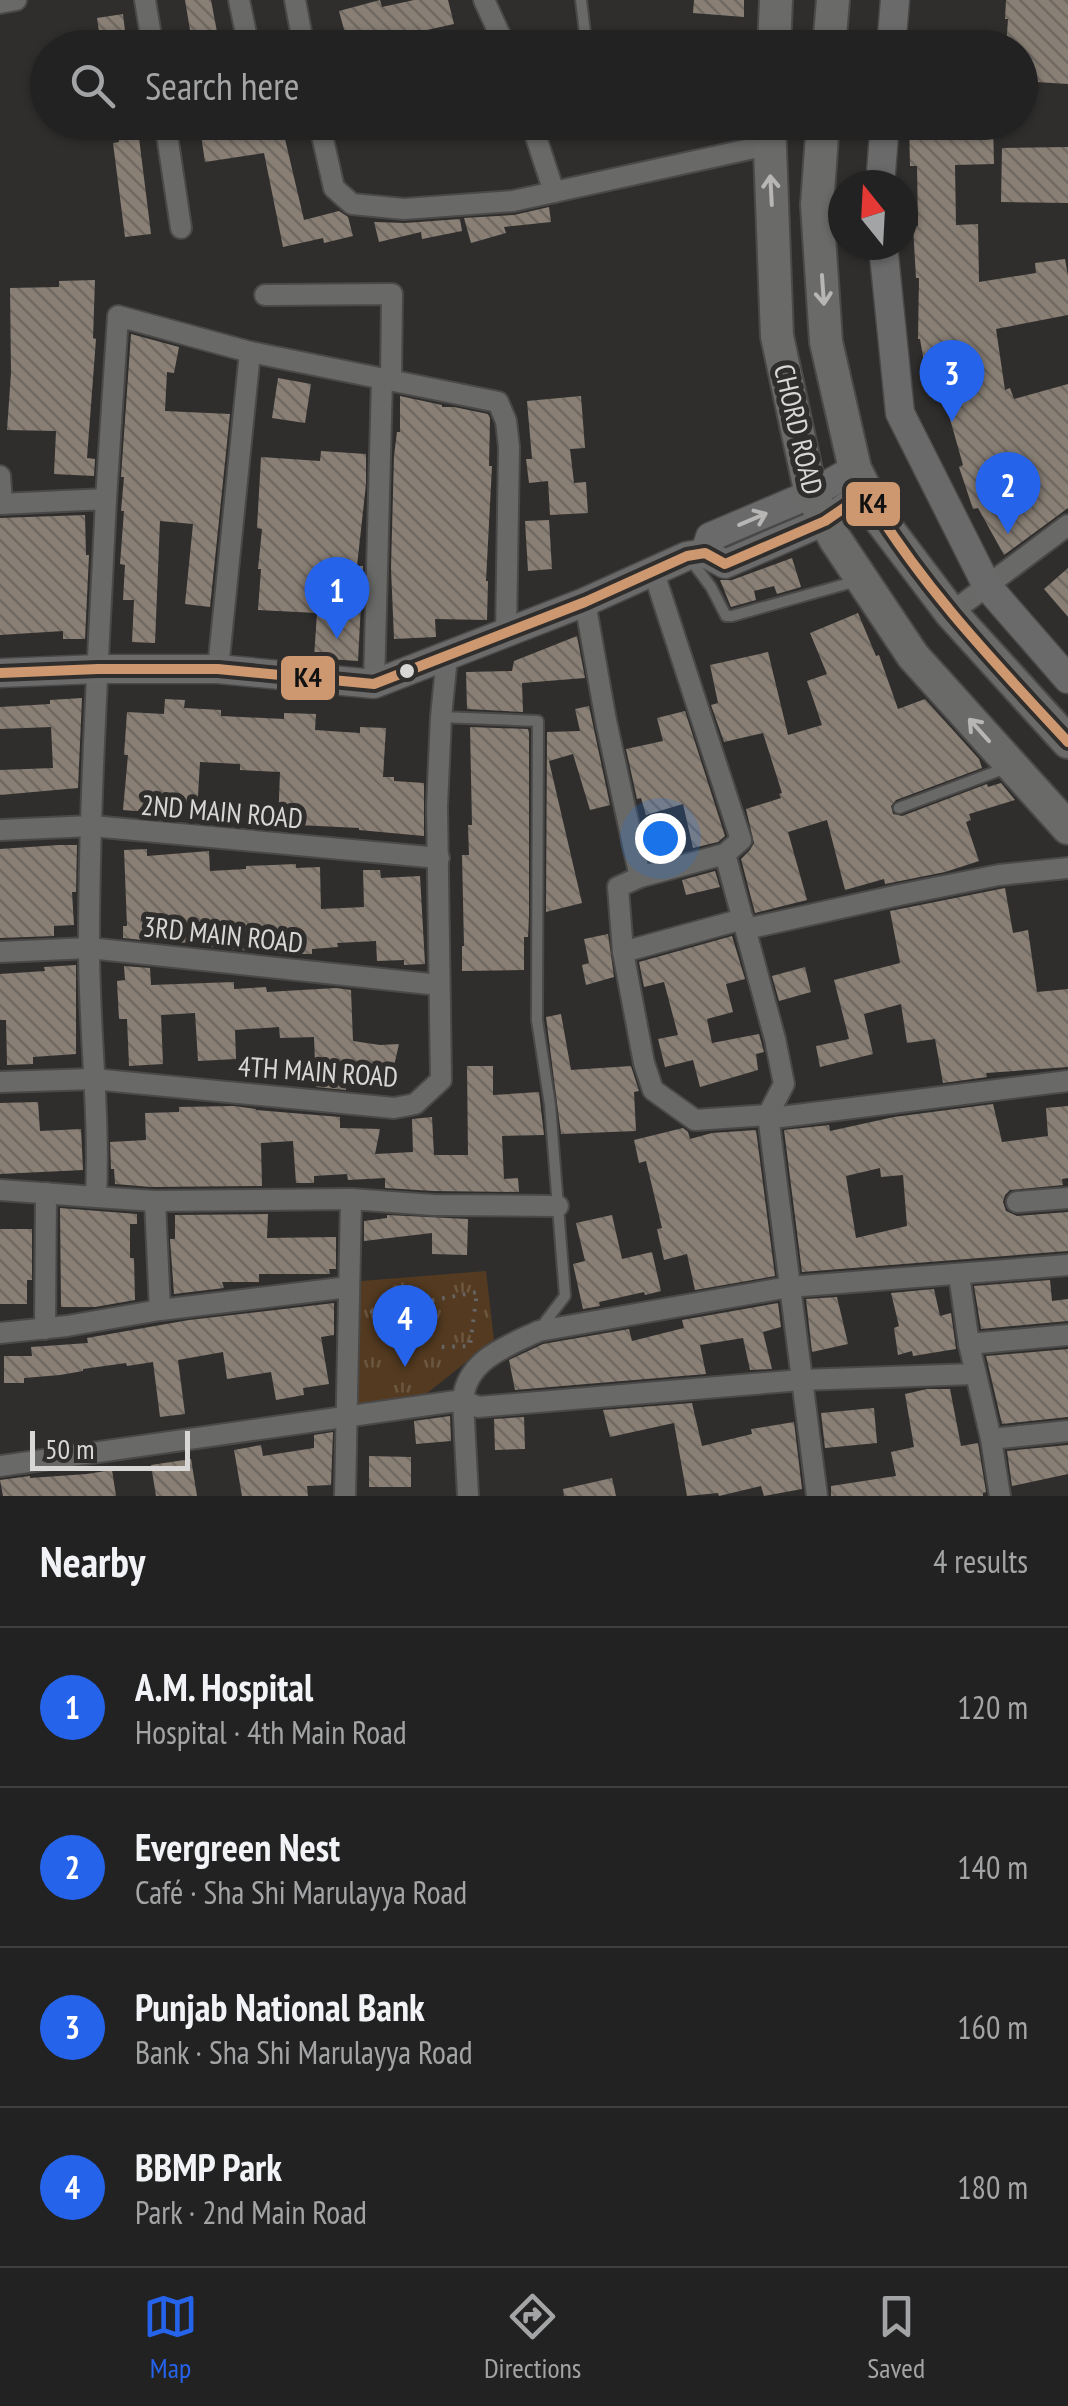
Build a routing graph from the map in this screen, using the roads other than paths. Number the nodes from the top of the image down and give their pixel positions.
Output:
1 (16, 0) edge
2 (145, 0) edge
3 (240, 0) edge
4 (295, 0) edge
5 (484, 0) edge
6 (581, 0) edge
7 (776, 0) edge
8 (833, 0) edge
9 (895, 0) edge
10 (0, 3) edge
11 (150, 30) edge
12 (246, 30) edge
13 (301, 30) edge
14 (497, 30) edge
15 (585, 30) edge
16 (775, 30) edge
17 (830, 30) edge
18 (892, 30) edge
19 (167, 140) edge
20 (323, 140) edge
21 (537, 140) edge
22 (747, 140) edge
23 (769, 140) edge
24 (821, 140) edge
25 (884, 140) edge
26 (881, 170) edge
27 (554, 192) junction
28 (181, 228) dead end
29 (885, 260) edge
30 (265, 295) dead end
31 (250, 352) junction
32 (386, 380) junction
33 (0, 476) edge
34 (860, 481) junction
35 (106, 498) junction
36 (1, 504) edge
37 (818, 508) junction
38 (1068, 525) edge
39 (696, 555) junction
40 (654, 572) junction
41 (862, 580) junction
42 (987, 586) junction
43 (585, 602) junction
44 (951, 614) junction
45 (506, 633) junction
46 (447, 657) junction
47 (98, 668) junction
48 (218, 670) junction
49 (0, 672) edge
50 (1068, 680) edge
51 (374, 684) junction
52 (441, 717) junction
53 (1068, 742) edge
54 (1012, 766) junction
55 (899, 808) dead end
56 (92, 826) junction
57 (1068, 828) edge
58 (0, 830) edge
59 (725, 854) junction
60 (439, 858) junction
61 (1068, 868) edge
62 (640, 877) junction
63 (744, 924) junction
64 (89, 948) junction
65 (0, 952) edge
66 (623, 952) junction
67 (440, 985) junction
68 (93, 1079) junction
69 (1068, 1081) edge
70 (0, 1082) edge
71 (768, 1115) junction
72 (0, 1190) edge
73 (46, 1193) junction
74 (96, 1197) junction
75 (1068, 1198) edge
76 (351, 1199) junction
77 (155, 1201) junction
78 (1017, 1202) dead end
79 (558, 1206) junction
80 (1068, 1265) edge
81 (959, 1275) junction
82 (789, 1286) junction
83 (350, 1287) junction
84 (160, 1310) junction
85 (45, 1329) junction
86 (538, 1331) junction
87 (0, 1334) edge
88 (1068, 1334) edge
89 (969, 1344) junction
90 (976, 1374) junction
91 (801, 1380) junction
92 (463, 1400) junction
93 (346, 1416) junction
94 (1068, 1431) edge
95 (990, 1439) junction
96 (0, 1466) edge
97 (811, 1495) edge
98 (345, 1496) edge
99 (468, 1496) edge
100 (1000, 1496) edge

1 - 10 street
2 - 11 street
3 - 12 street
4 - 13 street
5 - 14 street
6 - 15 lane
7 - 16 main road
8 - 17 main road
9 - 18 main road
19 - 28 street
20 - 27 street
21 - 27 street
22 - 27 street
37 -> 23 main road, CHORD ROAD
24 -> 34 main road, CHORD ROAD
25 - 26 main road
29 - 42 main road
30 - 32 street
31 - 32 street
31 - 35 street
31 - 48 street
32 - 45 street
32 - 51 street
33 - 36 street
34 - 37 main road
34 - 44 main road, CHORD ROAD
35 - 36 street
35 - 47 street
37 - 39 main road
37 - 41 main road, CHORD ROAD
38 - 42 street
39 - 40 main road
39 - 41 lane
40 - 43 main road
40 - 59 street
54 -> 41 main road, CHORD ROAD
42 - 44 street
42 - 50 main road
43 - 45 main road
43 - 62 street
44 - 53 main road, CHORD ROAD
45 - 46 main road
46 - 51 main road
46 - 52 street, 4TH MAIN ROAD
47 - 48 main road
47 - 49 main road
47 - 56 street
48 - 51 main road
52 - 60 street, 4TH MAIN ROAD
52 - 79 lane
54 - 55 lane
54 - 57 main road, CHORD ROAD
56 - 58 street, 2ND MAIN ROAD
56 - 60 street, 2ND MAIN ROAD
56 - 64 street
59 - 62 street
59 - 63 street
60 - 67 street, 4TH MAIN ROAD
61 - 63 street
62 - 66 street
63 - 66 street
63 - 71 street
64 - 65 street, 3RD MAIN ROAD
64 - 67 street, 3RD MAIN ROAD
64 - 68 street
66 - 71 street
67 - 68 street, 4TH MAIN ROAD
68 - 70 street, 4TH MAIN ROAD
68 - 74 street
69 - 71 street
71 - 82 street
72 - 73 street
73 - 74 street
73 - 85 street
74 - 77 street
75 - 78 street
76 - 77 street
76 - 79 street
76 - 83 street
77 - 84 street
79 - 86 lane
80 - 81 street
81 - 82 street
81 - 89 street
82 - 86 street
82 - 91 street
83 - 84 street
83 - 93 street
84 - 85 street
85 - 87 street
86 - 92 street
88 - 89 street
89 - 90 street
90 - 91 street
90 - 95 street
91 - 92 street
91 - 97 street
92 - 93 street
92 - 99 street
93 - 96 street
93 - 98 street
94 - 95 street
95 - 100 street

